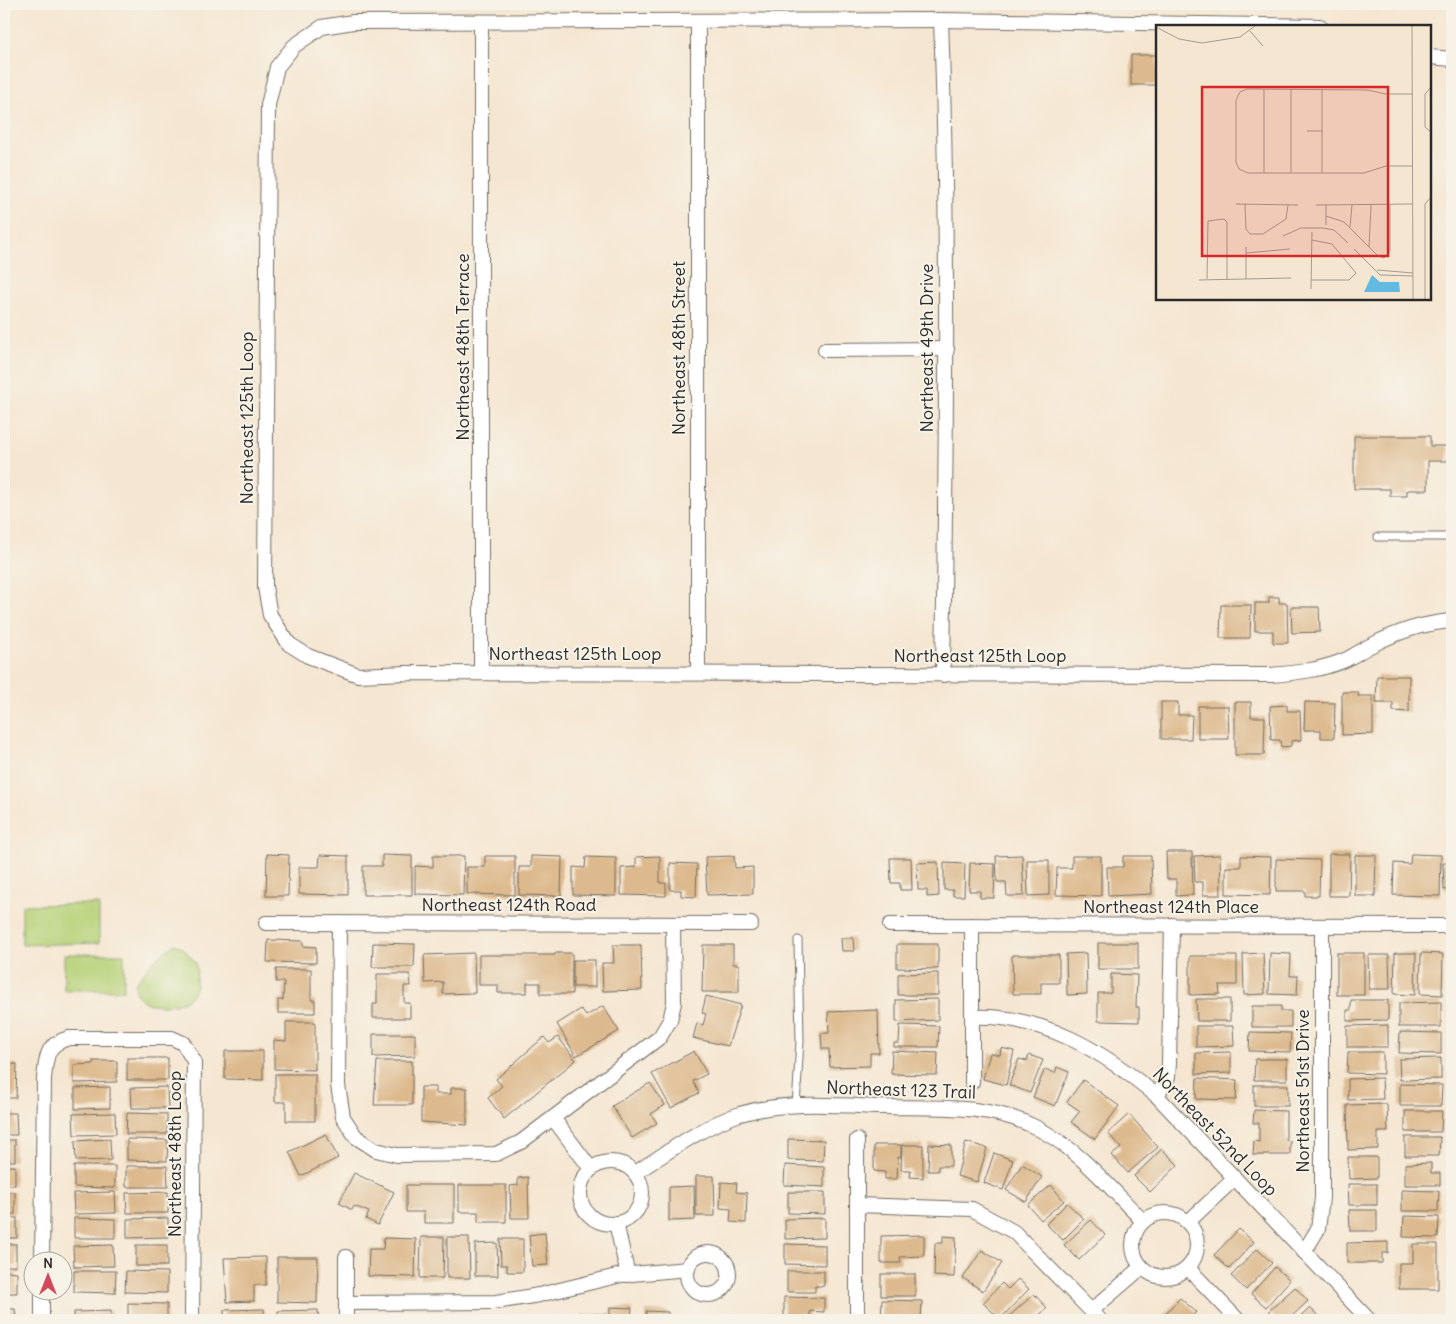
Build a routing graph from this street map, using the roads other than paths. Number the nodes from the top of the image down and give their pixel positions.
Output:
1 (941, 20) junction
2 (481, 22) junction
3 (698, 22) junction
4 (1257, 25) edge
5 (1431, 58) edge
6 (1452, 59) edge
7 (947, 349) junction
8 (825, 350) dead end
9 (1378, 537) dead end
10 (1452, 537) edge
11 (1452, 621) edge
12 (482, 673) junction
13 (698, 673) junction
14 (943, 675) junction
15 (266, 923) dead end
16 (339, 923) junction
17 (673, 924) junction
18 (751, 924) dead end
19 (890, 925) dead end
20 (972, 925) junction
21 (1172, 925) junction
22 (1322, 926) junction
23 (1452, 926) edge
24 (798, 940) dead end
25 (972, 1017) junction
26 (972, 1082) dead end
27 (1157, 1096) junction
28 (796, 1106) junction
29 (553, 1118) junction
30 (857, 1140) dead end
31 (592, 1169) junction
32 (635, 1173) junction
33 (1234, 1178) junction
34 (857, 1204) junction
35 (1143, 1221) junction
36 (1188, 1222) junction
37 (616, 1223) junction
38 (42, 1252) edge
39 (1304, 1252) junction
40 (346, 1257) dead end
41 (1141, 1268) junction
42 (1188, 1268) junction
43 (688, 1270) dead end
44 (628, 1275) junction
45 (42, 1302) edge
46 (346, 1303) junction
47 (1096, 1316) edge
48 (42, 1320) edge
49 (192, 1320) edge
50 (346, 1320) edge
51 (857, 1320) edge
52 (1238, 1320) edge
53 (1369, 1320) edge

1 - 3 street, Northeast 125th Loop
1 - 4 street, Northeast 125th Loop
1 - 7 street, Northeast 49th Drive
2 - 3 street, Northeast 125th Loop
2 - 12 street, Northeast 48th Terrace
2 - 12 street, Northeast 125th Loop
3 - 13 street, Northeast 48th Street
5 - 6 street
7 - 8 street
7 - 14 street, Northeast 49th Drive
9 - 10 lane
11 - 14 street, Northeast 125th Loop
12 - 13 street, Northeast 125th Loop
13 - 14 street, Northeast 125th Loop
15 - 16 street, Northeast 124th Road
16 - 17 street, Northeast 124th Road
16 - 29 street
17 - 18 street, Northeast 124th Road
17 - 29 street
19 - 20 street, Northeast 124th Place
20 - 21 street, Northeast 124th Place
20 - 25 street
21 - 22 street, Northeast 124th Place
21 - 27 street
22 - 23 street, Northeast 124th Place
22 - 39 street, Northeast 51st Drive
24 - 28 lane
25 - 26 street
25 - 27 street, Northeast 52nd Loop
27 - 33 street, Northeast 52nd Loop
28 - 32 street, Northeast 123 Trail
28 - 35 street, Northeast 123 Trail
29 - 31 street
30 - 34 street
31 - 32 street
31 - 37 street
32 - 37 street
33 - 36 street
33 - 39 street, Northeast 52nd Loop
34 - 47 street
34 - 51 street
35 - 36 street
35 - 41 street
36 - 42 street
37 - 44 street
38 - 49 street, Northeast 48th Loop
39 - 53 street, Northeast 52nd Loop
40 - 46 street
41 - 42 street
41 - 47 street
42 - 52 street
43 - 44 street
44 - 46 street
45 - 48 street
46 - 50 street

